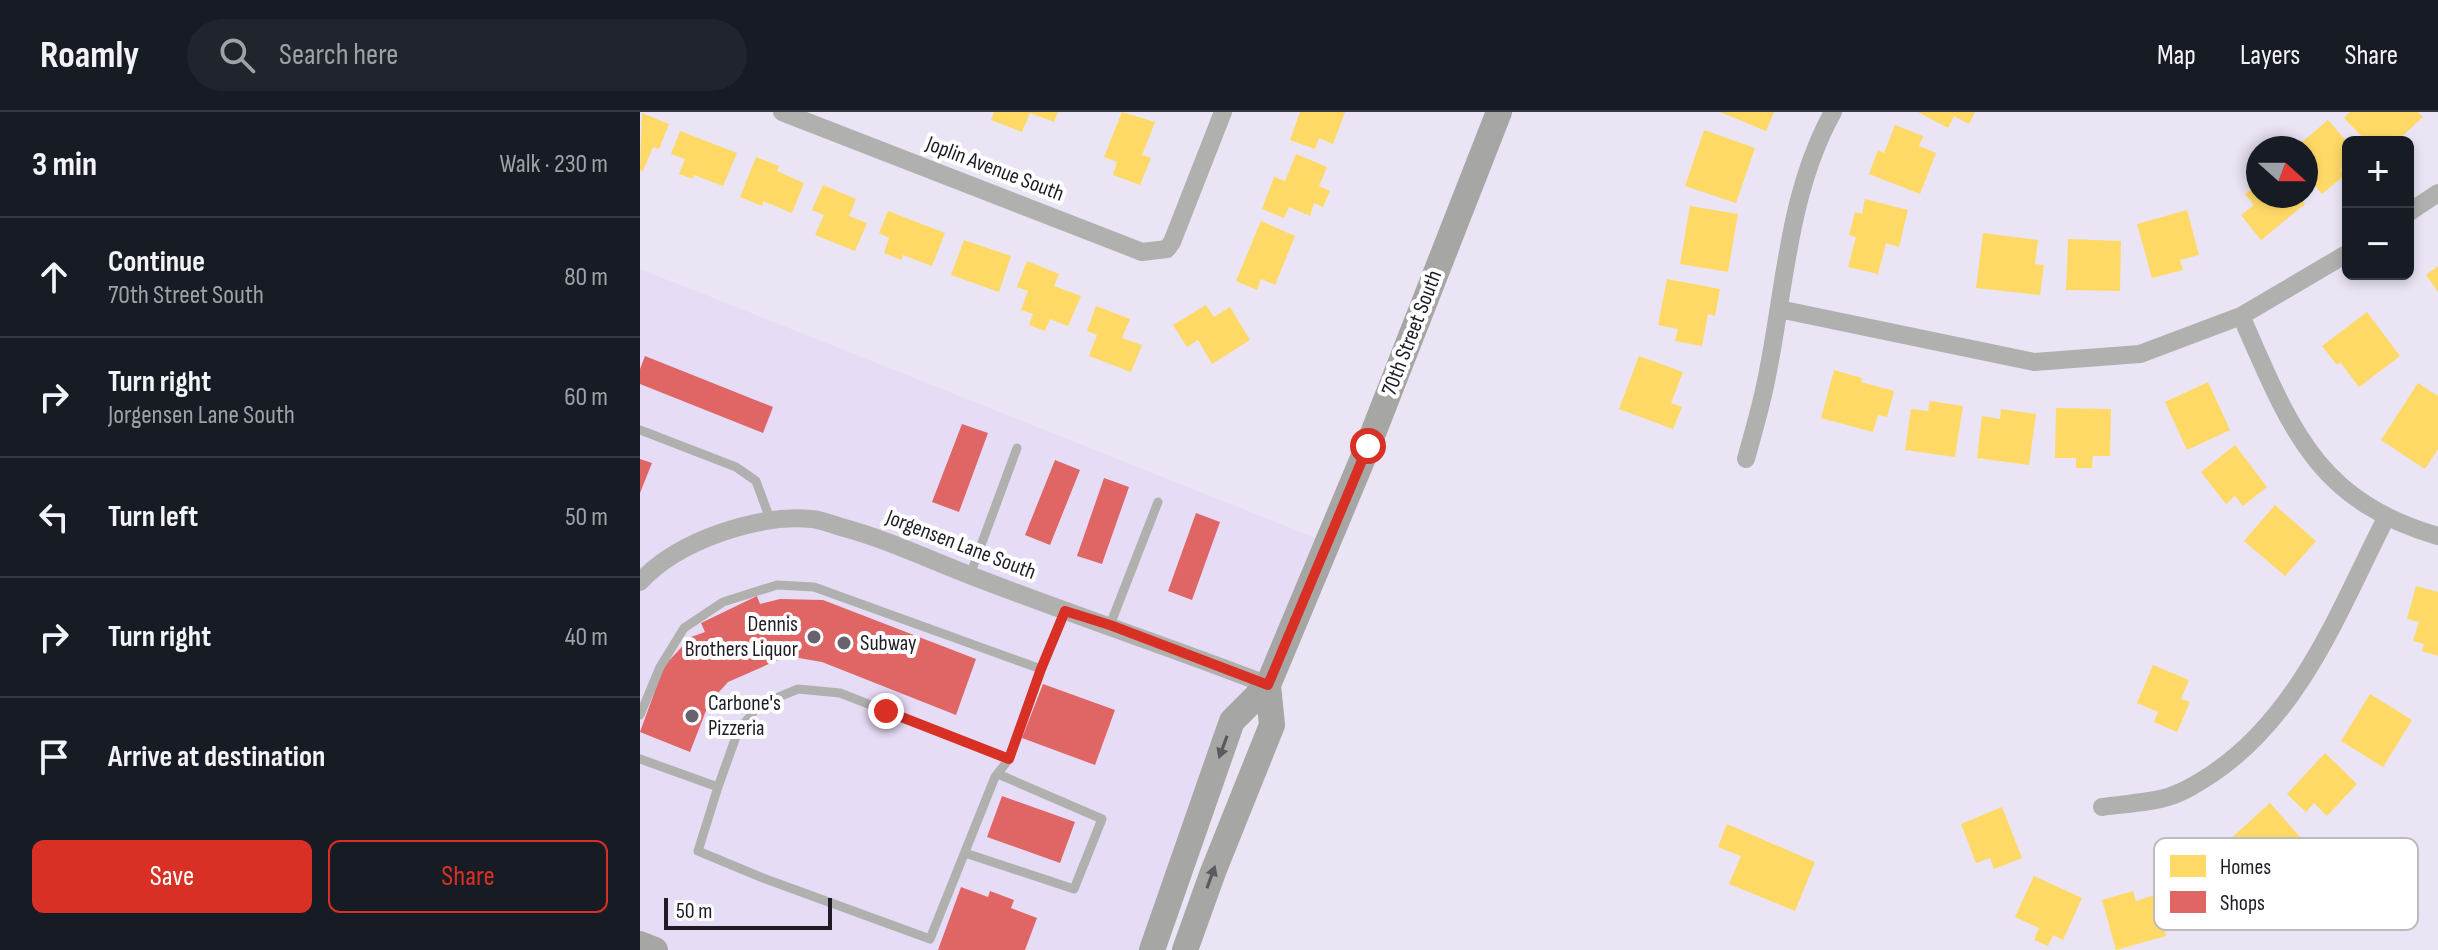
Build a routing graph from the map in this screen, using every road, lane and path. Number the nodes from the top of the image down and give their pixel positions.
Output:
1 (782, 112) edge
2 (1223, 112) edge
3 (1499, 112) edge
4 (1833, 112) edge
5 (2438, 193) edge
6 (2414, 209) edge
7 (2342, 257) edge
8 (1779, 309) junction
9 (2241, 316) junction
10 (640, 430) edge
11 (1017, 448) dead end
12 (1746, 459) dead end
13 (1158, 502) dead end
14 (2386, 518) junction
15 (770, 519) junction
16 (2438, 536) edge
17 (970, 575) junction
18 (640, 582) edge
19 (1065, 611) junction
20 (1110, 625) junction
21 (1041, 669) junction
22 (1268, 685) junction
23 (640, 715) edge
24 (640, 759) edge
25 (1009, 759) junction
26 (998, 774) junction
27 (718, 787) junction
28 (2102, 807) dead end
29 (965, 853) junction
30 (640, 944) edge
31 (655, 950) edge
32 (1152, 950) edge
33 (1185, 950) edge

1 - 2 street, Joplin Avenue South
3 - 22 main road, 70th Street South
4 - 8 street
5 - 6 street
7 - 9 street
8 - 9 street
8 - 12 street
9 - 14 street
10 - 15 lane
11 - 17 lane
13 - 20 lane
14 - 16 street
14 - 28 street
15 - 17 street, Jorgensen Lane South
15 - 18 street, Jorgensen Lane South
17 - 19 street, Jorgensen Lane South
19 - 20 street, Jorgensen Lane South
19 - 21 lane
20 - 22 street, Jorgensen Lane South
21 - 23 lane
21 - 25 lane
22 -> 32 main road, 70th Street South
33 -> 22 main road, 70th Street South
24 - 27 lane
25 - 26 lane
25 - 27 lane
26 - 29 lane
26 - 29 lane
27 - 29 lane
30 - 31 main road

